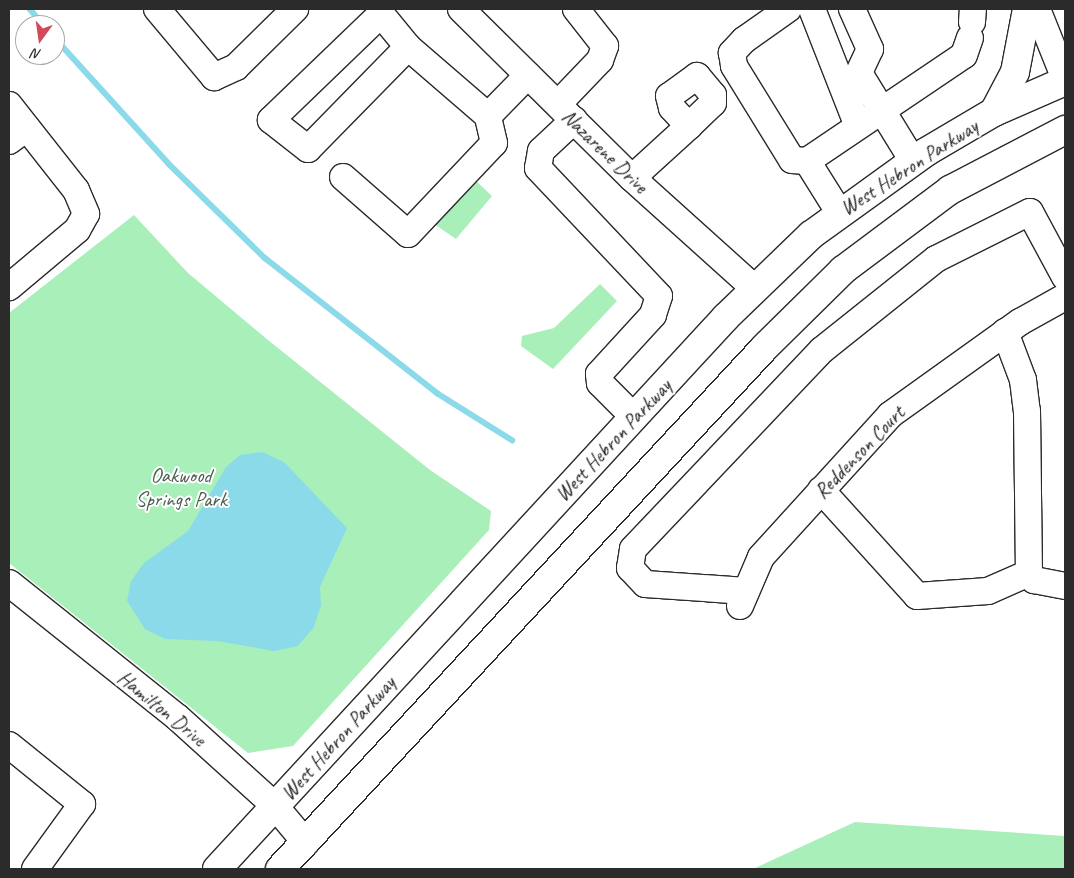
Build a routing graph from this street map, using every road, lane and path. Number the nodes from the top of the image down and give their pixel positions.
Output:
1 (157, 9) edge
2 (295, 9) edge
3 (461, 9) edge
4 (576, 9) edge
5 (788, 9) edge
6 (812, 9) edge
7 (852, 9) edge
8 (1027, 9) edge
9 (1037, 9) edge
10 (380, 11) edge
11 (971, 23) edge
12 (408, 47) junction
13 (528, 75) junction
14 (1065, 80) edge
15 (9, 105) edge
16 (879, 109) junction
17 (566, 112) junction
18 (994, 112) junction
19 (488, 116) junction
20 (857, 124) junction
21 (689, 126) dead end
22 (1065, 130) edge
23 (18, 134) edge
24 (807, 161) junction
25 (913, 161) junction
26 (343, 177) dead end
27 (632, 178) junction
28 (839, 212) junction
29 (1065, 277) edge
30 (9, 287) edge
31 (754, 288) junction
32 (1065, 297) edge
33 (1005, 332) junction
34 (634, 417) junction
35 (821, 490) junction
36 (1030, 573) junction
37 (9, 583) edge
38 (1065, 586) edge
39 (9, 745) edge
40 (275, 806) junction
41 (306, 842) junction
42 (35, 869) edge
43 (217, 869) edge
44 (280, 869) edge

1 - 2 street
3 - 13 street, Nazarene Drive
4 - 17 street
5 - 24 street
6 - 20 street
7 - 16 street
8 - 18 main road
9 - 14 street
10 - 12 street
10 - 12 street
11 - 16 street
12 - 19 street
13 - 17 street, Nazarene Drive
13 - 19 street
14 - 18 main road, West Hebron Parkway
15 - 23 street
16 - 20 street
16 - 25 street
17 - 27 street, Nazarene Drive
17 - 34 street
18 - 25 main road, West Hebron Parkway
19 - 26 street
20 - 24 street
21 - 27 street
22 - 41 main road, West Hebron Parkway
23 - 30 street
24 - 28 street
25 - 28 main road, West Hebron Parkway
27 - 31 street, Nazarene Drive
28 - 31 main road, West Hebron Parkway
29 - 35 street, Reddenson Court
31 - 34 main road, West Hebron Parkway
32 - 33 street, Reddenson Court
33 - 35 street, Reddenson Court
33 - 36 street
34 - 40 main road, West Hebron Parkway
35 - 36 street
36 - 38 street
37 - 40 street, Hamilton Drive
39 - 42 street
40 - 41 street, Hamilton Drive
40 - 43 main road, West Hebron Parkway
41 - 44 main road, West Hebron Parkway

